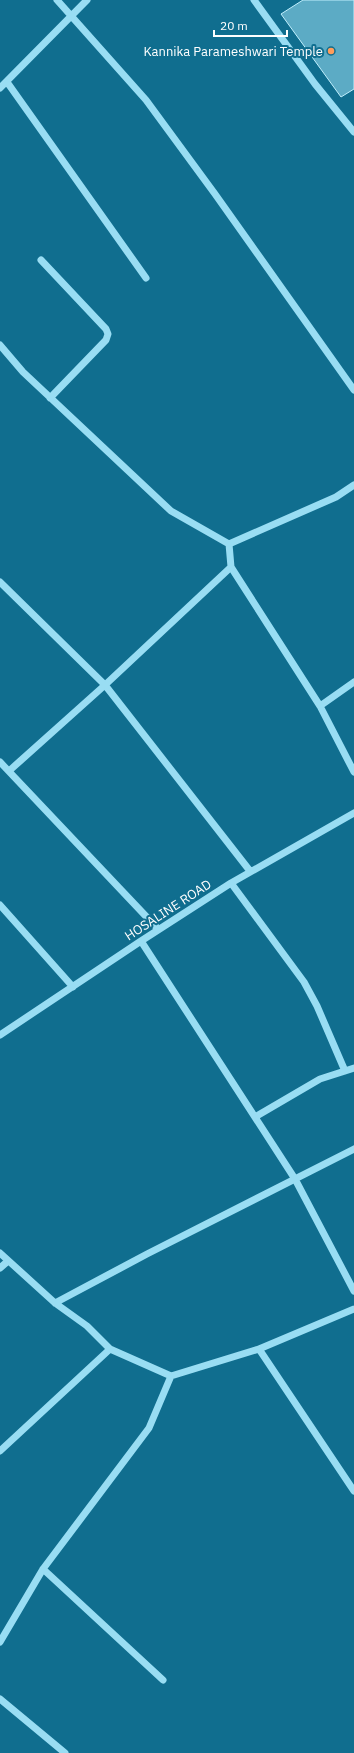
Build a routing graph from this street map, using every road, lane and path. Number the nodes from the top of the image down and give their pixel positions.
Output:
1 (57, 0) edge
2 (87, 0) edge
3 (254, 0) edge
4 (70, 15) junction
5 (6, 82) junction
6 (0, 88) edge
7 (354, 132) edge
8 (41, 260) dead end
9 (146, 278) dead end
10 (0, 345) edge
11 (354, 390) edge
12 (50, 398) junction
13 (354, 485) edge
14 (229, 544) junction
15 (230, 567) junction
16 (0, 582) edge
17 (354, 682) edge
18 (105, 686) junction
19 (320, 706) junction
20 (0, 762) edge
21 (9, 771) junction
22 (354, 772) edge
23 (354, 813) edge
24 (250, 871) junction
25 (231, 883) junction
26 (0, 905) edge
27 (158, 929) junction
28 (141, 941) junction
29 (72, 987) junction
30 (0, 1035) edge
31 (354, 1068) edge
32 (345, 1071) junction
33 (255, 1117) junction
34 (354, 1149) edge
35 (295, 1179) junction
36 (0, 1253) edge
37 (8, 1261) junction
38 (0, 1268) edge
39 (354, 1291) edge
40 (55, 1303) junction
41 (354, 1309) edge
42 (110, 1349) junction
43 (259, 1349) junction
44 (171, 1376) junction
45 (0, 1451) edge
46 (354, 1491) edge
47 (43, 1569) junction
48 (0, 1642) edge
49 (163, 1680) dead end
50 (0, 1699) edge
51 (65, 1753) edge

1 - 4 street
2 - 4 street
3 - 7 street
4 - 5 street
4 - 11 street
5 - 6 street
5 - 9 street
8 - 12 street
10 - 12 street
12 - 14 street
13 - 14 street
14 - 15 street
15 - 18 street
15 - 19 street
16 - 18 street
17 - 19 street
18 - 21 street
18 - 24 street
19 - 22 street
20 - 21 street
21 - 27 street
23 - 24 street, HOSALINE ROAD
24 - 25 street, HOSALINE ROAD
25 - 27 street, HOSALINE ROAD
25 - 32 street
26 - 29 street
27 - 28 street, HOSALINE ROAD
28 - 29 street, HOSALINE ROAD
28 - 33 street
29 - 30 street, HOSALINE ROAD
31 - 32 street
32 - 33 street
33 - 35 street
34 - 35 street
35 - 39 street
35 - 40 street
36 - 37 street
37 - 38 street
37 - 40 street
40 - 42 street
41 - 43 street
42 - 44 street
42 - 45 street
43 - 44 street
43 - 46 street
44 - 47 street
47 - 48 street
47 - 49 street
50 - 51 street

